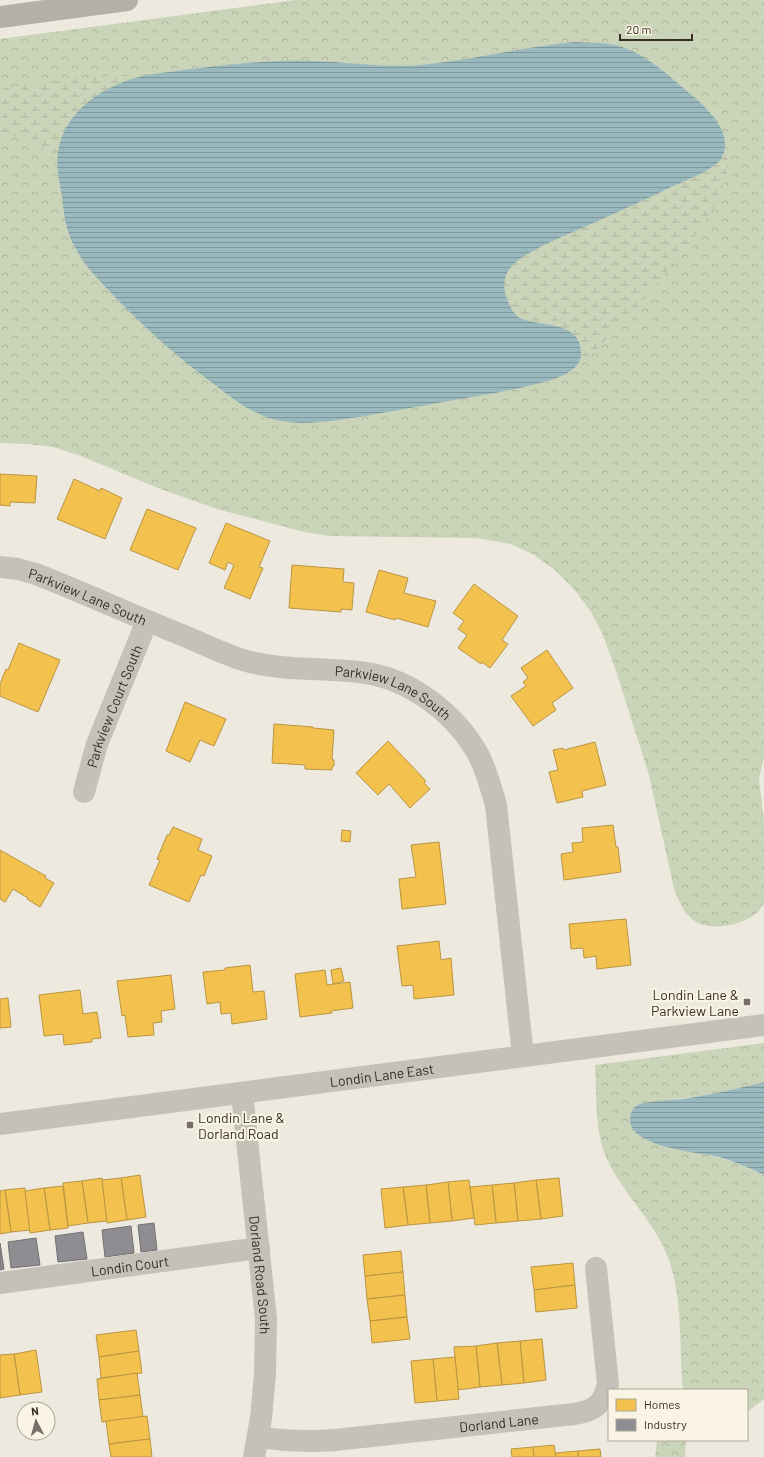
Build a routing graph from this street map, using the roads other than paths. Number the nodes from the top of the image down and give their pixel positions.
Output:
1 (127, 0) edge
2 (0, 17) edge
3 (0, 567) edge
4 (147, 621) junction
5 (84, 792) dead end
6 (764, 1025) edge
7 (523, 1056) junction
8 (242, 1093) junction
9 (0, 1124) edge
10 (260, 1248) junction
11 (596, 1268) dead end
12 (0, 1283) edge
13 (256, 1447) edge

1 - 2 main road
3 - 4 street, Parkview Lane South
4 - 5 street, Parkview Court South
4 - 7 street, Parkview Lane South
6 - 7 street, Londin Lane East
7 - 8 street, Londin Lane East
8 - 9 street, Londin Lane East
8 - 10 street, Dorland Road South
10 - 12 street, Londin Court
10 - 13 street, Dorland Road South
11 - 13 street, Dorland Lane

